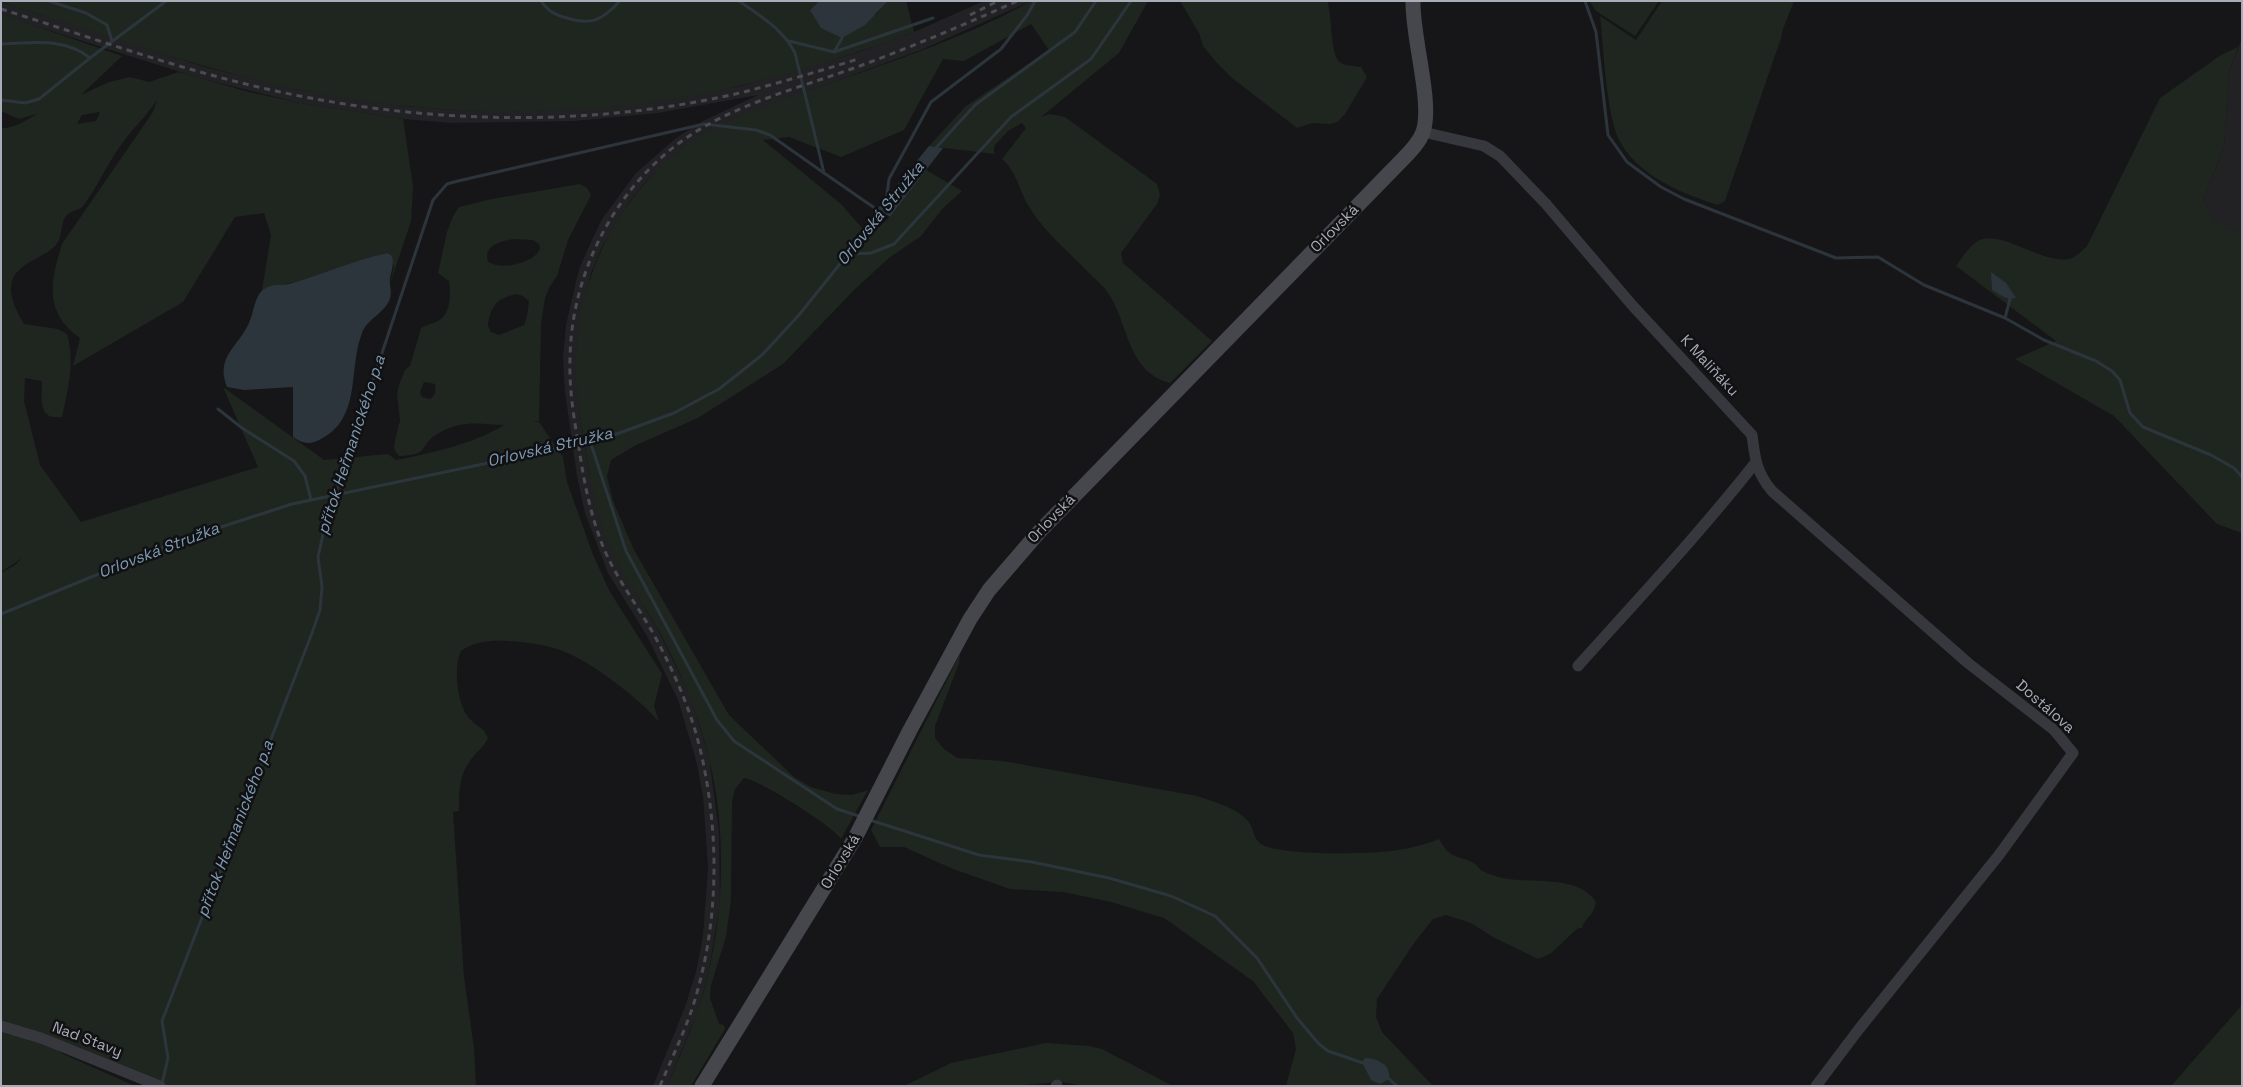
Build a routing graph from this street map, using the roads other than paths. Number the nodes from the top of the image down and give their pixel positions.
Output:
1 (1413, 1) edge
2 (1423, 132) junction
3 (1756, 462) junction
4 (1578, 666) dead end
5 (1, 1026) edge
6 (160, 1086) edge
7 (702, 1086) edge
8 (1816, 1086) edge

1 - 2 main road
2 - 3 street, K Maliňáku
2 - 7 main road, Orlovská
3 - 4 street
3 - 8 street, Dostálova
5 - 6 street, Nad Stavy

